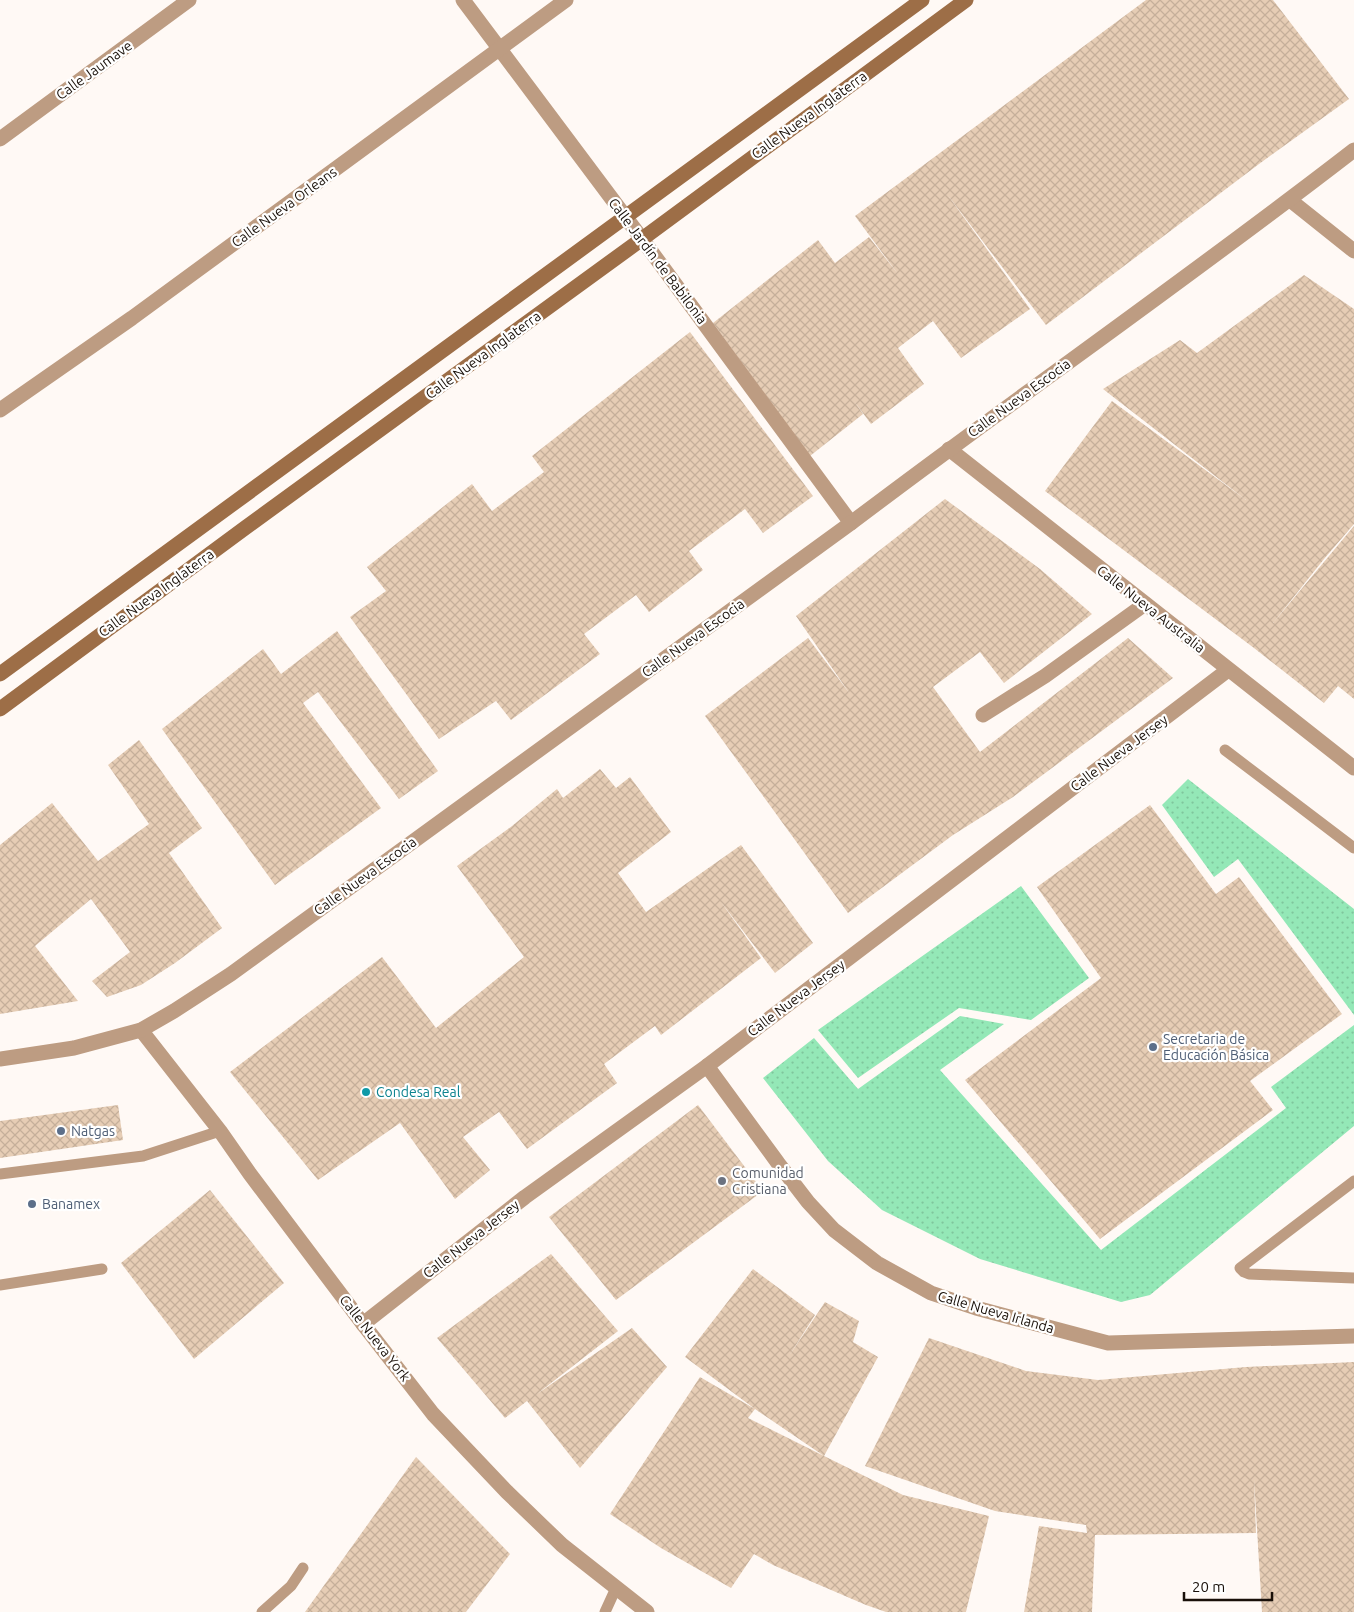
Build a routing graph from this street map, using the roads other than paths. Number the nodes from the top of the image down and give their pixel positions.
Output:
1 (189, 0) edge
2 (463, 0) edge
3 (566, 0) edge
4 (922, 0) edge
5 (966, 0) edge
6 (500, 49) junction
7 (0, 139) edge
8 (1354, 150) edge
9 (1290, 200) junction
10 (626, 217) junction
11 (642, 240) junction
12 (1354, 251) edge
13 (0, 410) edge
14 (949, 449) junction
15 (851, 523) junction
16 (1145, 604) junction
17 (1228, 670) junction
18 (0, 674) edge
19 (0, 709) edge
20 (983, 715) dead end
21 (1225, 750) dead end
22 (1354, 768) edge
23 (1354, 848) edge
24 (140, 1030) junction
25 (0, 1059) edge
26 (707, 1066) junction
27 (220, 1131) junction
28 (0, 1174) edge
29 (1354, 1181) edge
30 (102, 1269) dead end
31 (1354, 1278) edge
32 (0, 1285) edge
33 (363, 1324) junction
34 (1354, 1336) edge
35 (303, 1568) dead end
36 (616, 1588) junction
37 (262, 1612) edge
38 (605, 1612) edge
39 (647, 1612) edge

1 - 7 street, Calle Jaumave
2 - 6 street, Calle Jardín de Babilonia
3 - 6 street, Calle Nueva Orleans
4 - 10 street, Calle Nueva Inglaterra
5 - 11 street, Calle Nueva Inglaterra
6 - 10 street, Calle Jardín de Babilonia
6 - 13 street, Calle Nueva Orleans
8 - 9 street, Calle Nueva Escocia
9 - 12 street
9 - 14 street, Calle Nueva Escocia
10 - 11 street, Calle Jardín de Babilonia
10 - 18 street, Calle Nueva Inglaterra
11 - 15 street, Calle Jardín de Babilonia
11 - 19 street, Calle Nueva Inglaterra
14 - 15 street, Calle Nueva Escocia
14 - 16 street, Calle Nueva Australia
15 - 24 street, Calle Nueva Escocia
16 - 17 street, Calle Nueva Australia
16 - 20 street
17 - 22 street, Calle Nueva Australia
17 - 26 street, Calle Nueva Jersey
21 - 23 lane
24 - 25 street, Calle Nueva Escocia
24 - 27 street, Calle Nueva York
26 - 33 street, Calle Nueva Jersey
26 - 34 street, Calle Nueva Irlanda
27 - 28 lane
27 - 33 street, Calle Nueva York
29 - 31 lane
30 - 32 lane
33 - 36 street, Calle Nueva York
35 - 37 lane
36 - 38 lane
36 - 39 street, Calle Nueva York

